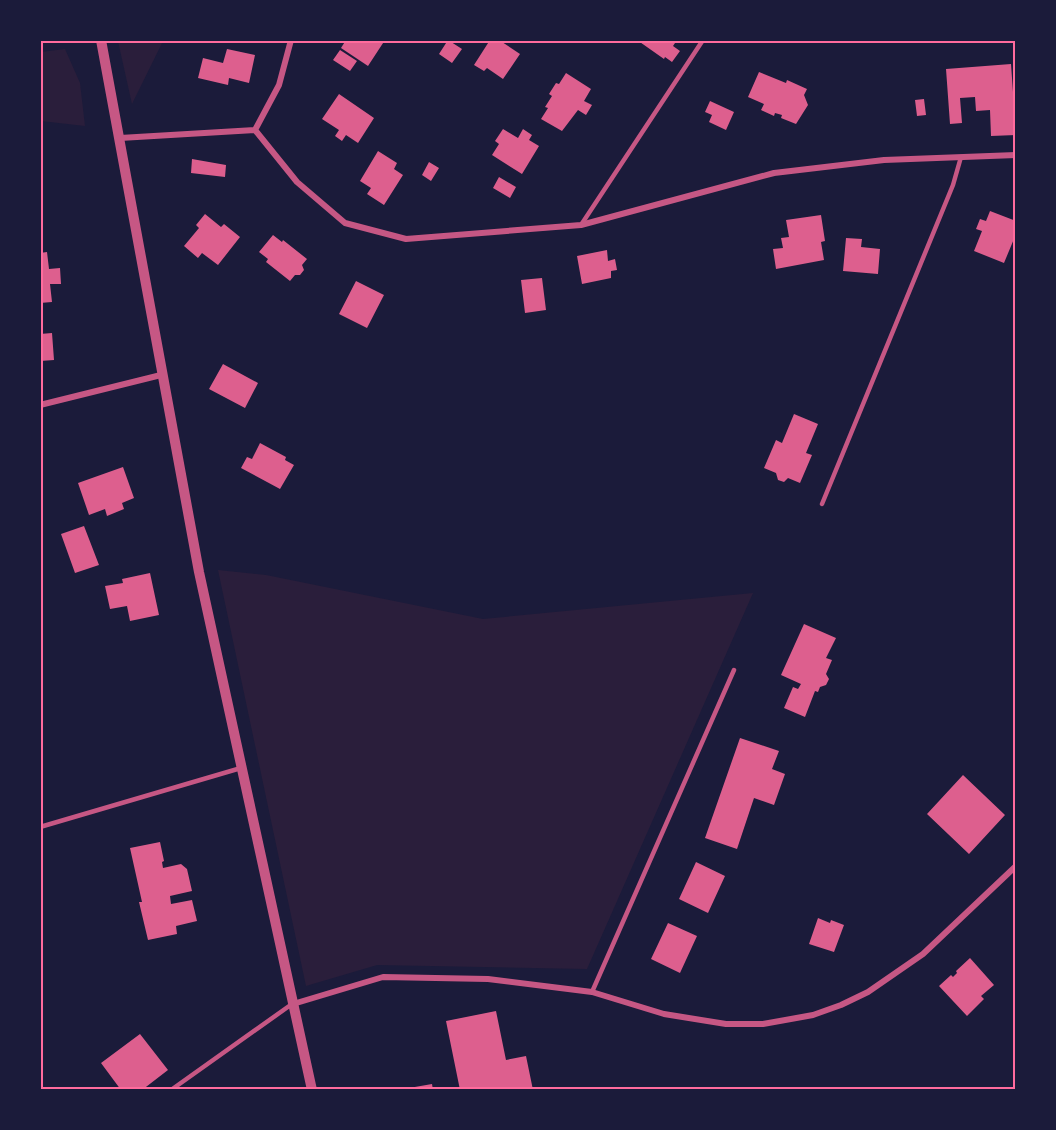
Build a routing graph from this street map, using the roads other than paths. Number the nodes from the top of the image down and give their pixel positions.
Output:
1 (101, 40) edge
2 (291, 40) edge
3 (703, 40) edge
4 (255, 130) junction
5 (120, 138) junction
6 (1016, 155) edge
7 (961, 157) junction
8 (581, 225) junction
9 (162, 375) junction
10 (40, 405) edge
11 (822, 504) dead end
12 (734, 670) dead end
13 (241, 768) junction
14 (40, 827) edge
15 (1016, 866) edge
16 (592, 992) junction
17 (292, 1004) junction
18 (171, 1089) edge
19 (312, 1089) edge

1 - 5 street
2 - 4 street
3 - 8 lane
4 - 5 street
4 - 8 street
5 - 9 street
6 - 7 street
7 - 8 street
7 - 11 lane
9 - 10 street
9 - 13 street
12 - 16 lane
13 - 14 lane
13 - 17 street
15 - 16 street
16 - 17 street
17 - 18 lane
17 - 19 street

